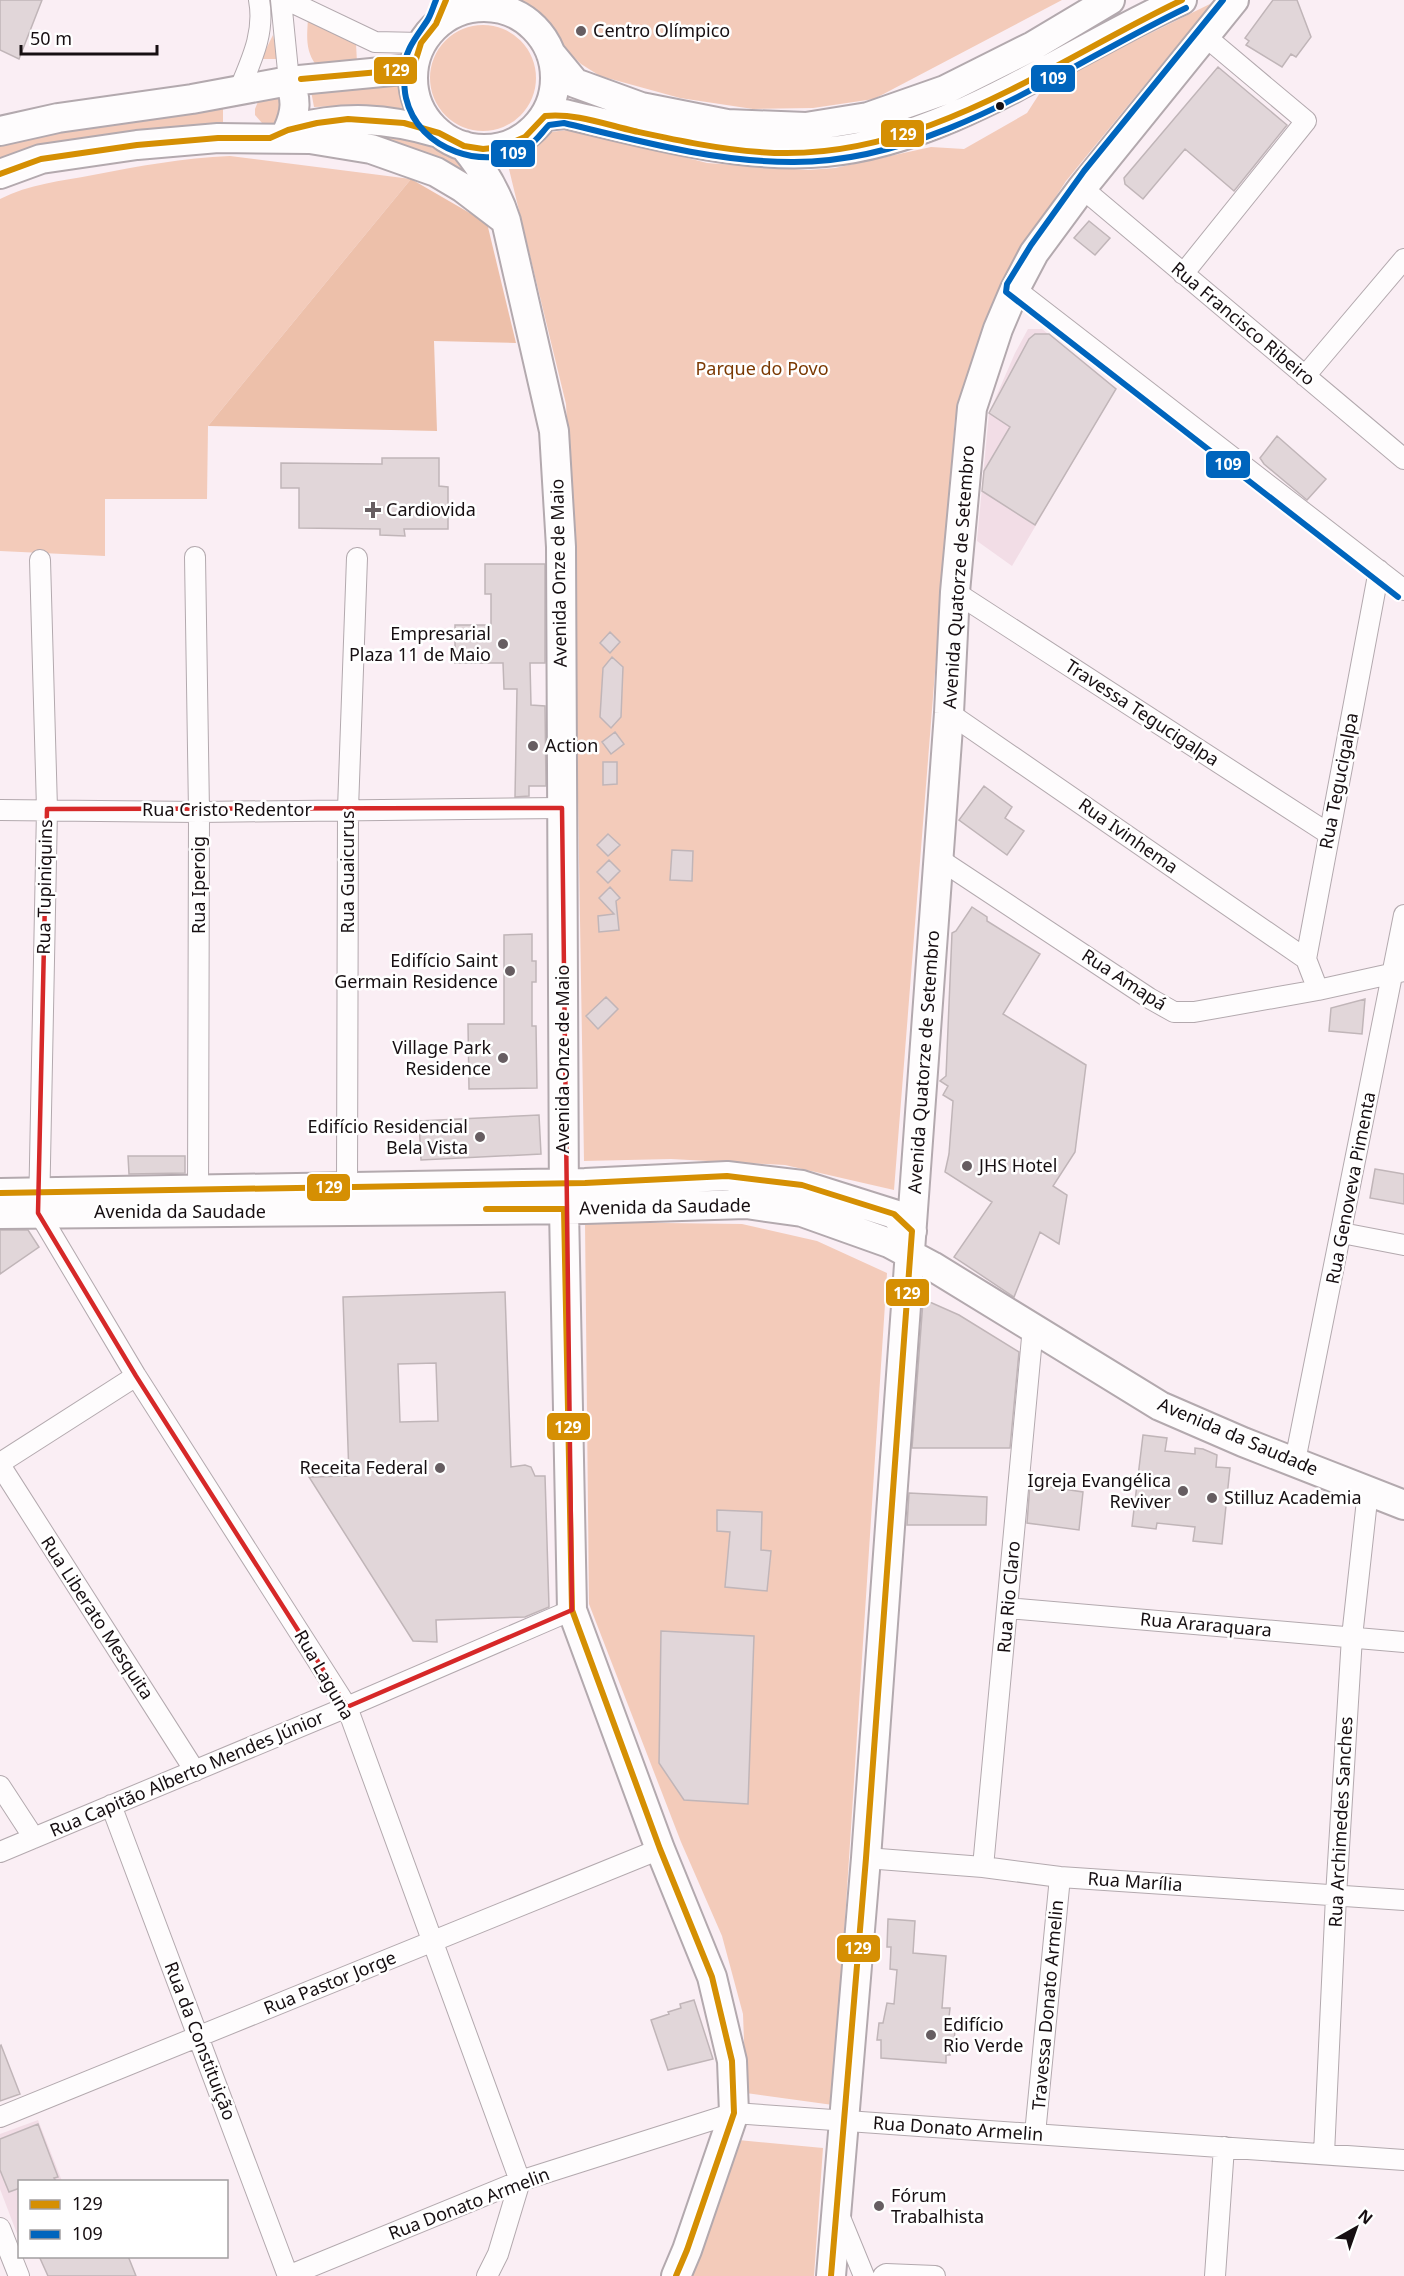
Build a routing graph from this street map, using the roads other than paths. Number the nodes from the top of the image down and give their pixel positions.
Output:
1 (260, 0) edge
2 (281, 0) edge
3 (287, 0) edge
4 (1110, 0) edge
5 (1182, 0) edge
6 (1234, 0) edge
7 (429, 34) edge
8 (1206, 37) junction
9 (551, 54) junction
10 (289, 81) junction
11 (240, 88) junction
12 (545, 116) junction
13 (0, 131) edge
14 (269, 135) junction
15 (451, 140) junction
16 (0, 174) edge
17 (1082, 188) junction
18 (506, 221) junction
19 (1404, 260) edge
20 (1183, 274) junction
21 (1015, 289) junction
22 (1305, 376) junction
23 (1404, 459) edge
24 (195, 558) dead end
25 (357, 558) dead end
26 (40, 560) dead end
27 (1379, 570) junction
28 (1404, 590) edge
29 (955, 592) junction
30 (949, 713) junction
31 (562, 808) junction
32 (47, 809) junction
33 (348, 809) junction
34 (0, 810) edge
35 (199, 812) junction
36 (1329, 834) junction
37 (939, 859) junction
38 (1404, 915) edge
39 (1306, 958) junction
40 (1399, 972) edge
41 (1318, 990) junction
42 (347, 1187) junction
43 (0, 1192) edge
44 (564, 1196) junction
45 (198, 1201) junction
46 (39, 1202) junction
47 (0, 1214) edge
48 (1341, 1233) junction
49 (911, 1243) junction
50 (1404, 1245) edge
51 (1033, 1327) junction
52 (136, 1376) junction
53 (1295, 1461) junction
54 (0, 1464) edge
55 (1368, 1491) junction
56 (1404, 1506) edge
57 (1008, 1608) junction
58 (572, 1610) junction
59 (1352, 1637) junction
60 (1404, 1642) edge
61 (348, 1707) junction
62 (195, 1771) junction
63 (0, 1786) edge
64 (111, 1805) junction
65 (34, 1838) junction
66 (660, 1849) junction
67 (0, 1852) edge
68 (866, 1858) junction
69 (983, 1867) junction
70 (1060, 1877) junction
71 (1336, 1896) junction
72 (1404, 1900) edge
73 (431, 1941) junction
74 (198, 2036) junction
75 (734, 2113) junction
76 (0, 2117) edge
77 (843, 2121) junction
78 (1035, 2134) junction
79 (1224, 2147) junction
80 (1324, 2154) junction
81 (1404, 2160) edge
82 (520, 2181) junction
83 (837, 2209) junction
84 (0, 2228) edge
85 (19, 2276) edge
86 (288, 2276) edge
87 (487, 2276) edge
88 (676, 2276) edge
89 (831, 2276) edge
90 (864, 2276) edge
91 (883, 2276) edge
92 (935, 2276) edge
93 (1215, 2276) edge

1 - 11 street
2 - 10 street
3 - 7 street
4 - 9 street
5 - 12 street
6 - 8 street, Avenida Quatorze de Setembro
7 - 9 street
7 - 10 street
7 - 15 street
8 - 17 street, Avenida Quatorze de Setembro
8 - 20 street
9 - 12 street
10 - 11 street
10 - 14 street
11 - 13 street
11 - 14 street
12 - 15 street
14 - 15 street
14 - 16 street
14 - 18 street
15 - 18 street, Avenida Onze de Maio
17 - 20 street, Rua Francisco Ribeiro
17 - 21 street, Avenida Quatorze de Setembro
18 - 31 street, Avenida Onze de Maio
19 - 22 street
20 - 22 street, Rua Francisco Ribeiro
21 - 27 street
21 - 29 street, Avenida Quatorze de Setembro
22 - 23 street, Rua Francisco Ribeiro
24 - 35 street, Rua Iperoig
25 - 33 street, Rua Guaicurus
26 - 32 street, Rua Tupiniquins
27 - 28 street
27 - 36 street, Rua Tegucigalpa
29 - 30 street, Avenida Quatorze de Setembro
29 - 36 street, Travessa Tegucigalpa
30 - 37 street, Avenida Quatorze de Setembro
30 - 39 street, Rua Ivinhema
31 - 33 street, Rua Cristo Redentor
31 - 44 street, Avenida Onze de Maio
32 - 34 street, Rua Cristo Redentor
32 - 35 street, Rua Cristo Redentor
32 - 46 street, Rua Tupiniquins
33 - 35 street, Rua Cristo Redentor
33 - 42 street, Rua Guaicurus
35 - 45 street, Rua Iperoig
36 - 39 street, Rua Tegucigalpa
37 - 41 street, Rua Amapá
37 - 49 street, Avenida Quatorze de Setembro
38 - 40 street, Rua Genoveva Pimenta
39 - 41 street
40 - 41 street, Rua Amapá
40 - 48 street, Rua Genoveva Pimenta
42 - 44 street, Avenida da Saudade
42 - 45 street, Avenida da Saudade
43 - 46 street, Avenida da Saudade
44 - 45 street, Avenida da Saudade
44 - 49 street, Avenida da Saudade
44 - 58 street, Avenida Onze de Maio
45 - 46 street, Avenida da Saudade
46 - 47 street, Avenida da Saudade
46 - 52 street, Rua Laguna
48 - 50 street
48 - 53 street, Rua Genoveva Pimenta
49 - 51 street, Avenida da Saudade
49 - 68 street, Avenida Quatorze de Setembro
51 - 53 street, Avenida da Saudade
51 - 57 street, Rua Rio Claro
52 - 54 street
52 - 61 street, Rua Laguna
53 - 55 street, Avenida da Saudade
54 - 62 street, Rua Liberato Mesquita
55 - 56 street, Avenida da Saudade
55 - 59 street, Rua Archimedes Sanches
57 - 59 street, Rua Araraquara
57 - 69 street, Rua Rio Claro
58 - 61 street, Rua Capitão Alberto Mendes Júnior
58 - 66 street, Avenida Onze de Maio
59 - 60 street, Rua Araraquara
59 - 71 street, Rua Archimedes Sanches
61 - 62 street, Rua Capitão Alberto Mendes Júnior
61 - 73 street, Rua Laguna
62 - 64 street, Rua Capitão Alberto Mendes Júnior
63 - 65 street
64 - 65 street, Rua Capitão Alberto Mendes Júnior
64 - 74 street, Rua da Constituição
65 - 67 street, Rua Capitão Alberto Mendes Júnior
66 - 73 street, Rua Pastor Jorge
66 - 75 street, Avenida Onze de Maio
68 - 69 street, Rua Marília
68 - 77 street, Avenida Quatorze de Setembro
69 - 70 street, Rua Marília
70 - 71 street, Rua Marília
70 - 78 street, Travessa Donato Armelin
71 - 72 street, Rua Marília
71 - 80 street, Rua Archimedes Sanches
73 - 74 street, Rua Pastor Jorge
73 - 82 street, Rua Laguna
74 - 76 street, Rua Pastor Jorge
74 - 86 street, Rua da Constituição
75 - 77 street, Rua Donato Armelin
75 - 82 street, Rua Donato Armelin
75 - 88 street, Avenida Onze de Maio
77 - 78 street, Rua Donato Armelin
77 - 83 street, Avenida Quatorze de Setembro
78 - 79 street, Rua Donato Armelin
79 - 80 street, Rua Donato Armelin
79 - 93 street
80 - 81 street, Rua Donato Armelin
82 - 86 street, Rua Donato Armelin
82 - 87 street
83 - 89 street, Avenida Quatorze de Setembro
83 - 90 street
84 - 85 street
91 - 92 street

